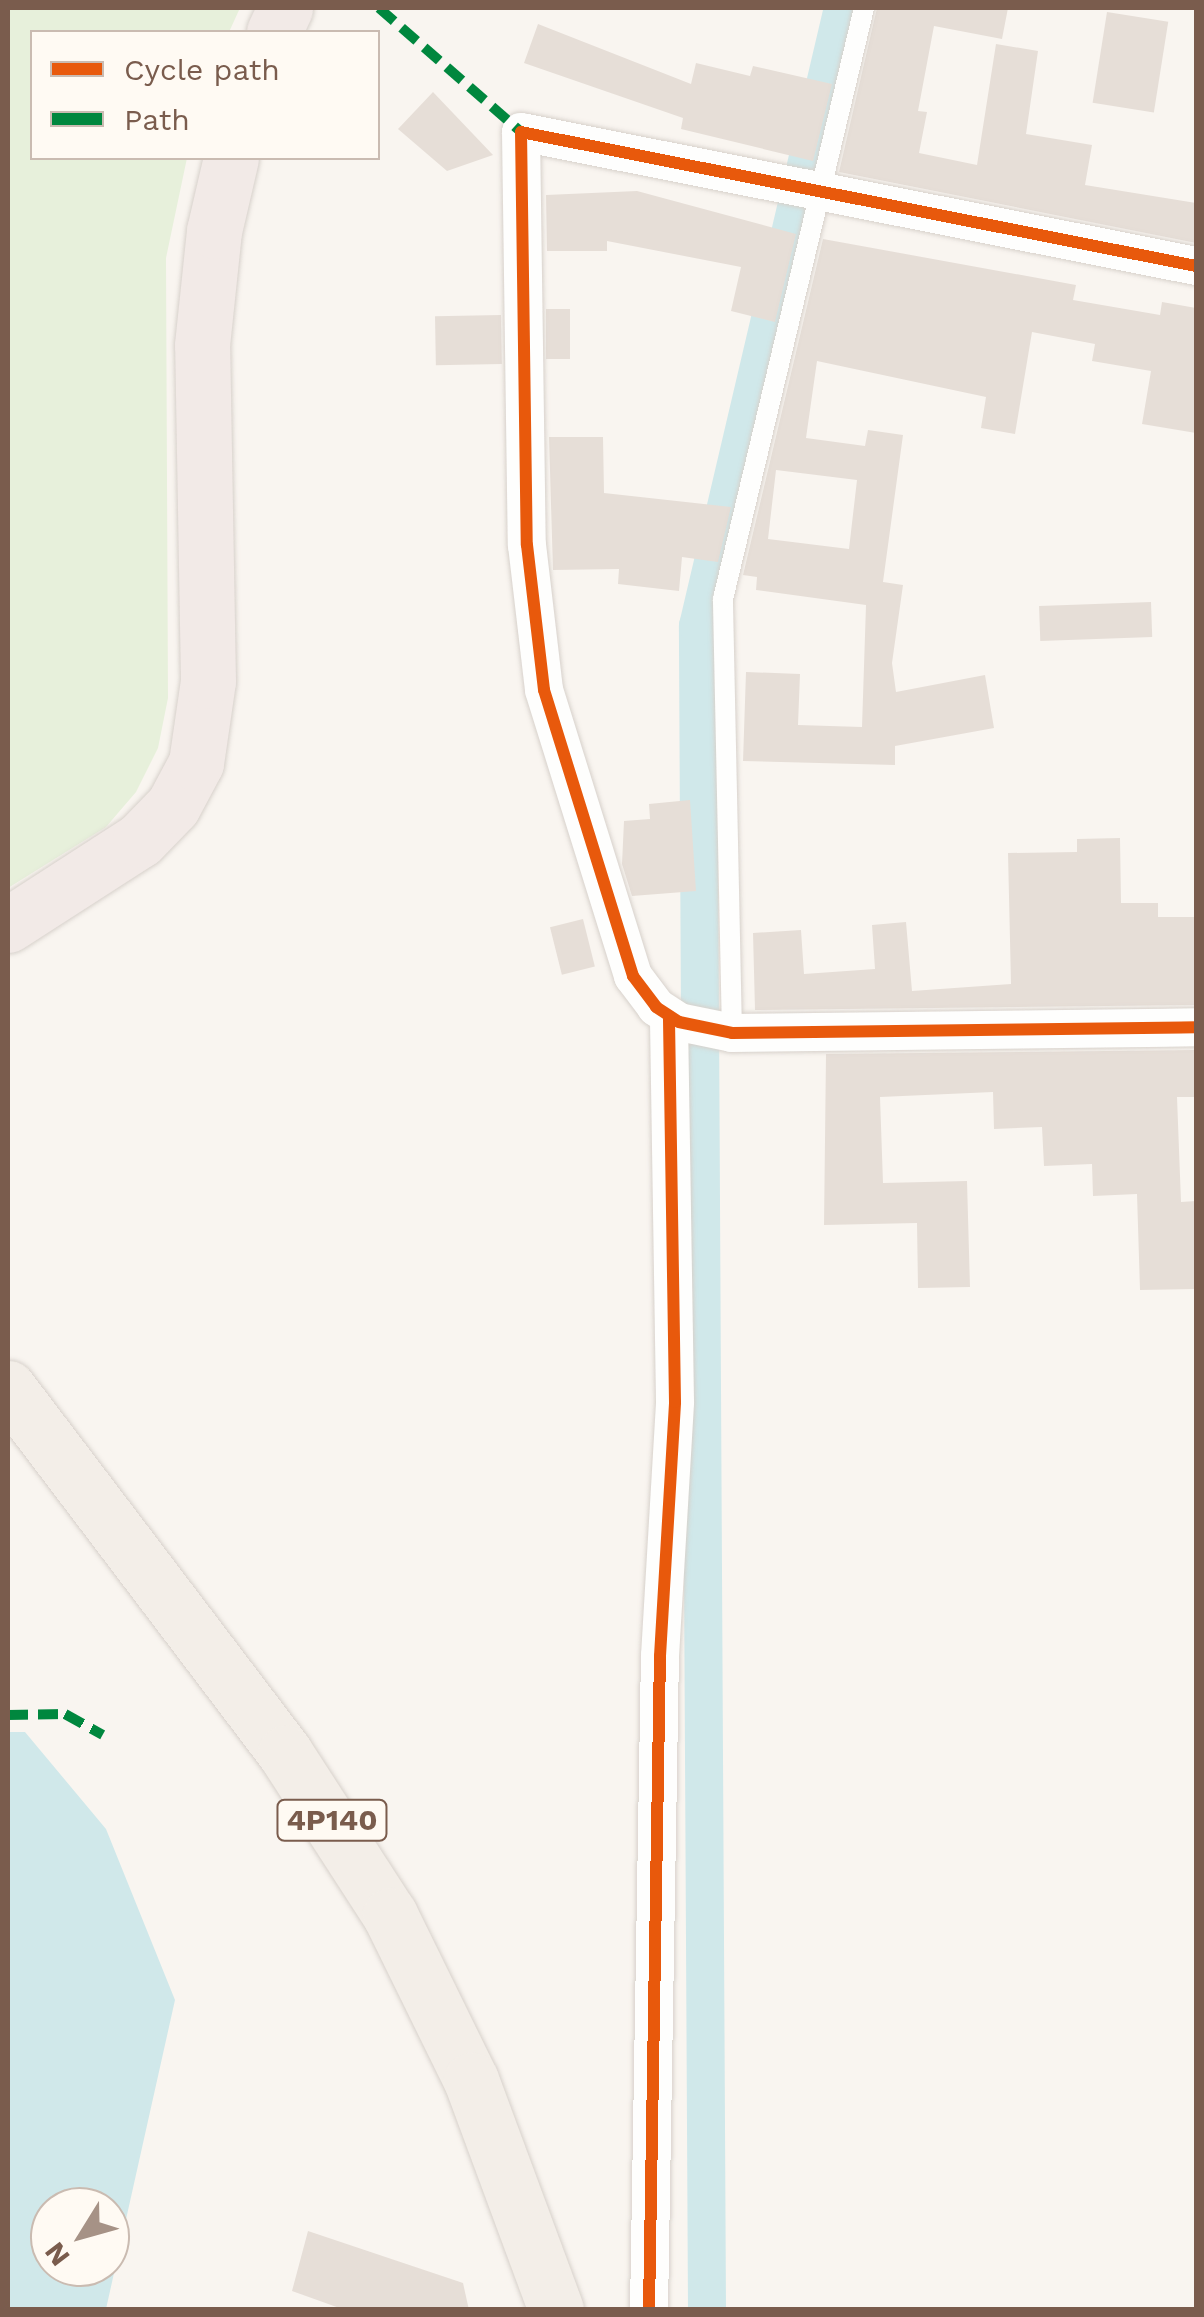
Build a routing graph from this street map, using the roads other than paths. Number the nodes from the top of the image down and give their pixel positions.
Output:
1 (864, 8) edge
2 (231, 160) edge
3 (822, 196) junction
4 (1196, 266) edge
5 (8, 925) edge
6 (674, 1020) junction
7 (1196, 1027) edge
8 (732, 1034) junction
9 (8, 1388) edge
10 (556, 2310) edge
11 (648, 2310) edge

1 - 3 lane
2 - 5 highway
3 - 4 street
3 - 6 street
3 - 8 lane
6 - 8 street
6 - 11 street
7 - 8 street
9 - 10 main road, 4P140

